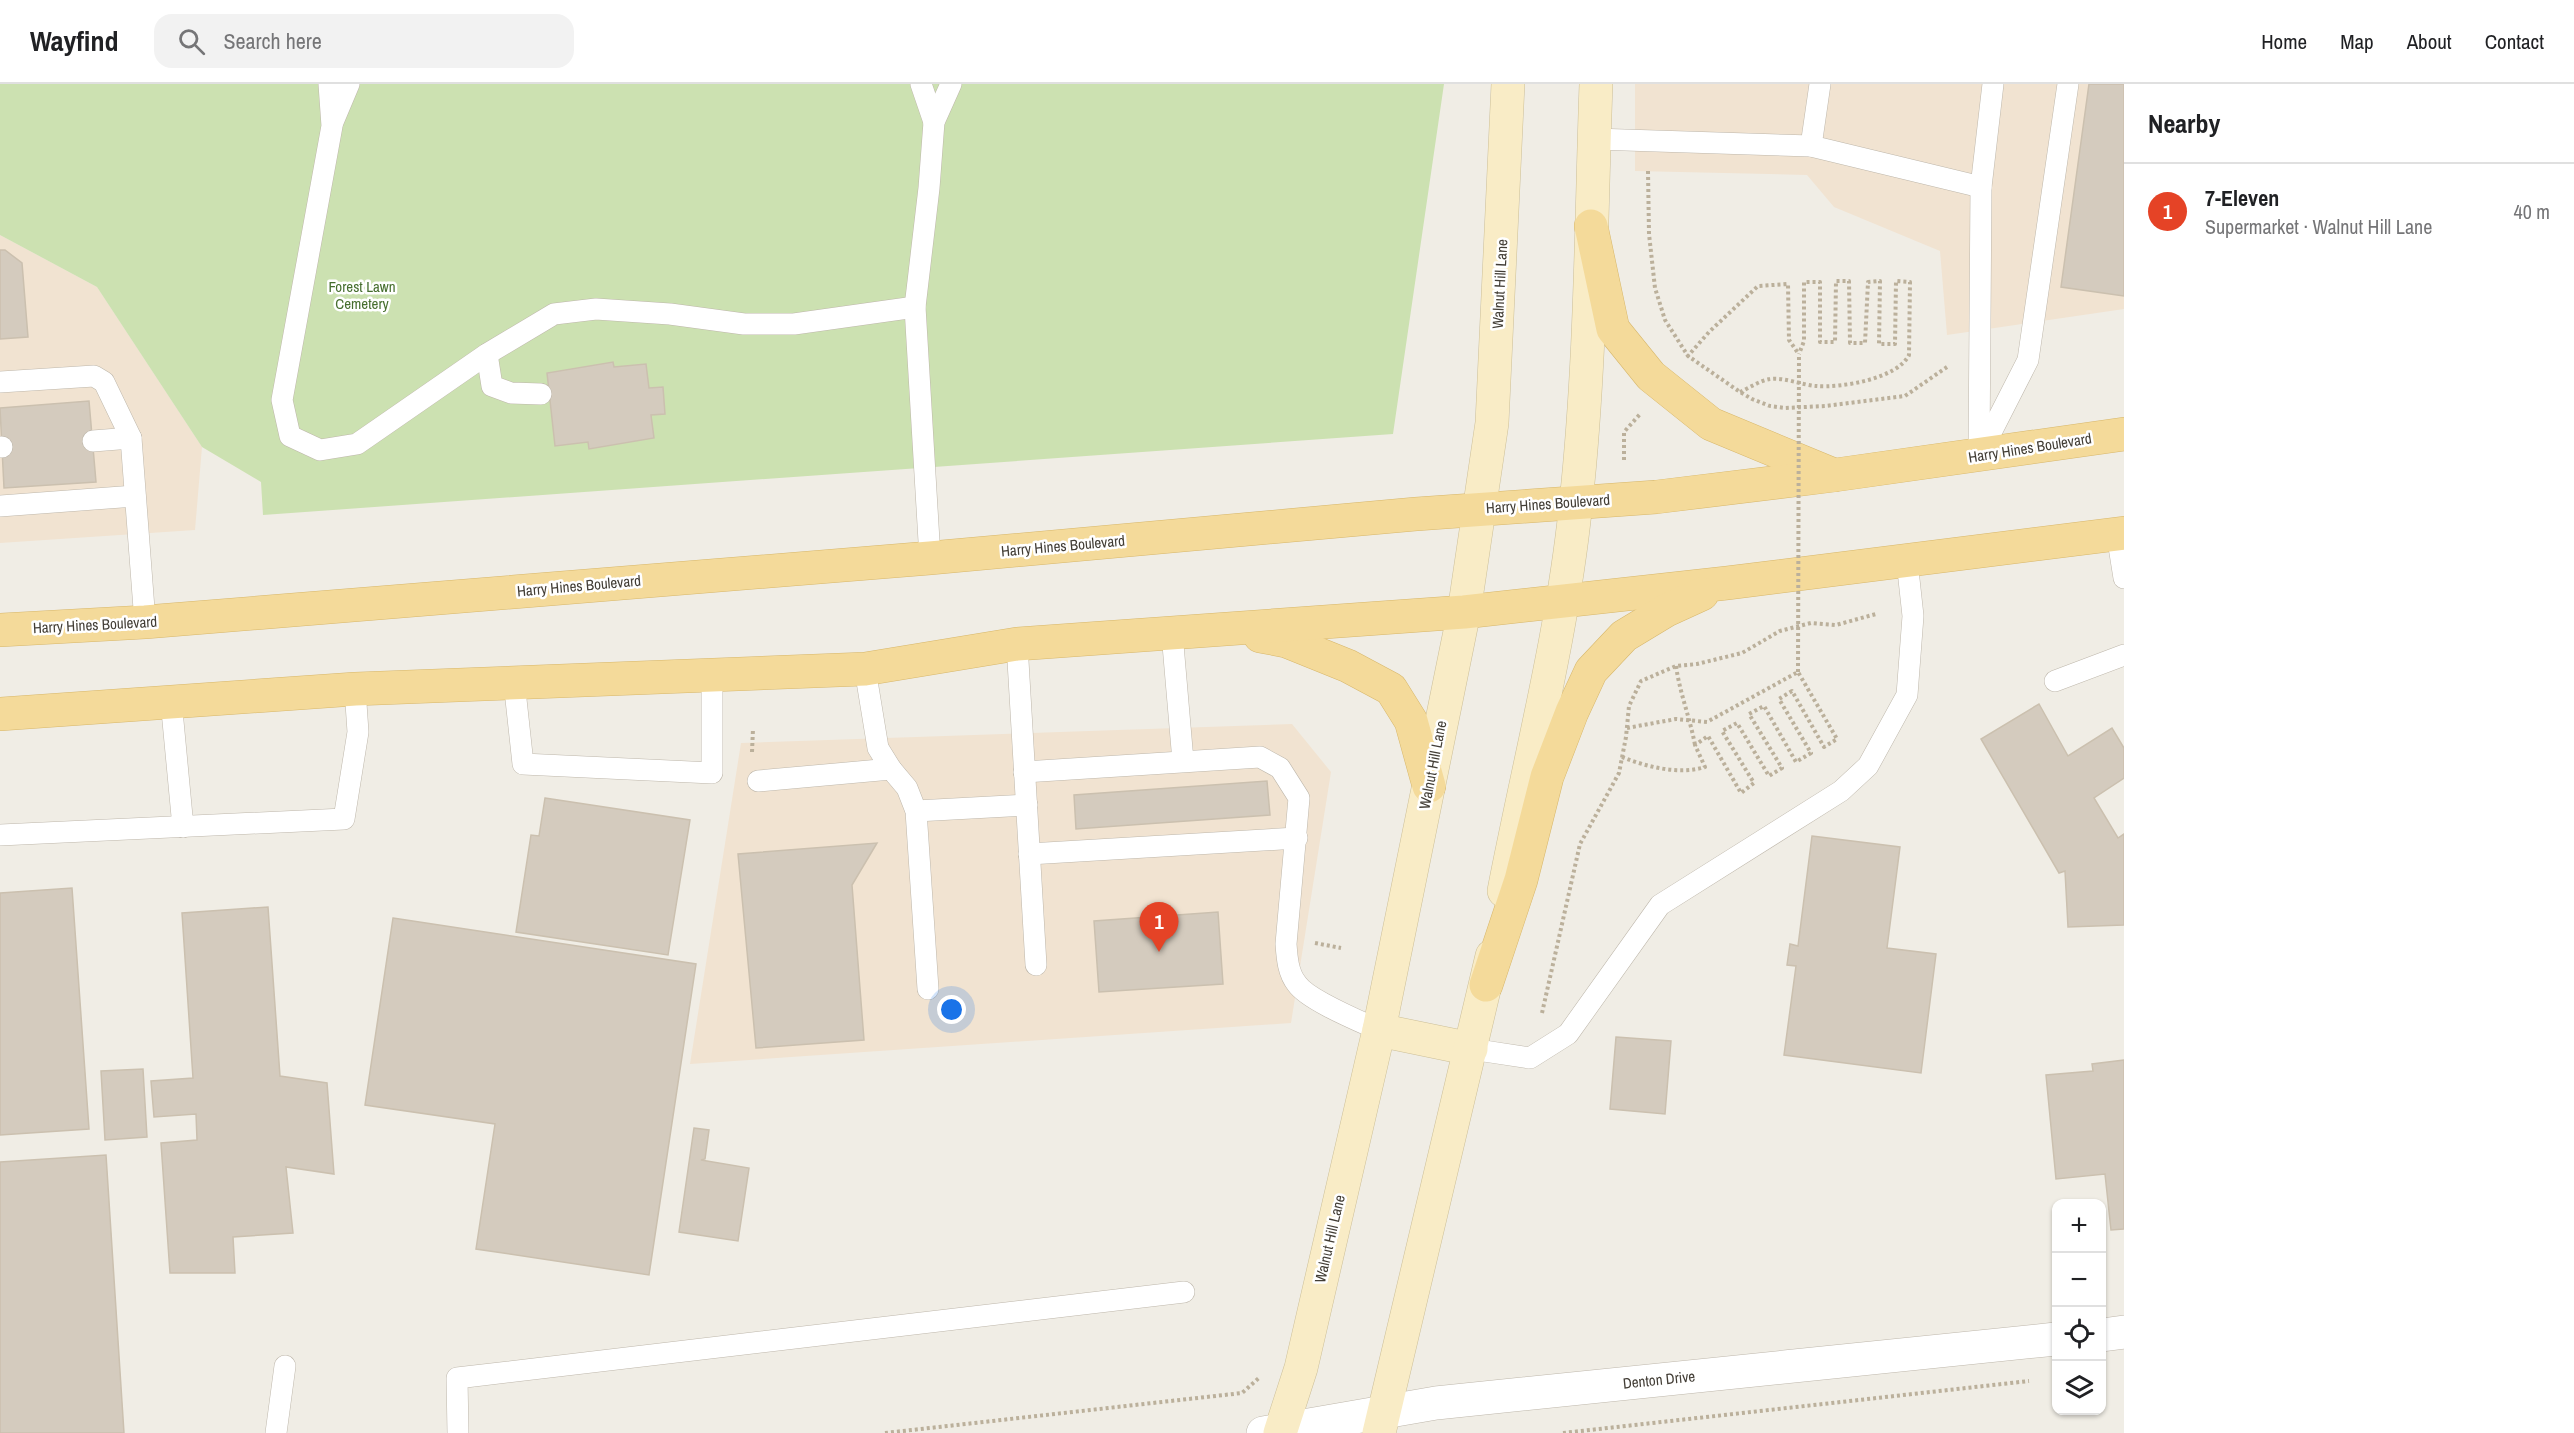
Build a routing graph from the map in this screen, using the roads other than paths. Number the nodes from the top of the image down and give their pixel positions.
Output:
1 (329, 84) edge
2 (349, 84) edge
3 (921, 84) edge
4 (951, 84) edge
5 (1508, 84) edge
6 (1596, 84) edge
7 (1820, 84) edge
8 (1994, 84) edge
9 (2068, 84) edge
10 (934, 122) junction
11 (332, 126) junction
12 (1594, 139) junction
13 (1811, 146) junction
14 (1981, 187) junction
15 (1592, 226) junction
16 (915, 307) junction
17 (487, 354) junction
18 (0, 382) edge
19 (541, 394) dead end
20 (2124, 434) edge
21 (131, 438) junction
22 (93, 441) dead end
23 (1979, 456) junction
24 (1835, 475) junction
25 (135, 496) junction
26 (1576, 501) junction
27 (0, 506) edge
28 (1481, 510) junction
29 (2120, 534) edge
30 (930, 558) junction
31 (1907, 561) junction
32 (2124, 579) edge
33 (1727, 583) junction
34 (1563, 599) junction
35 (1464, 612) junction
36 (146, 622) junction
37 (0, 630) edge
38 (1222, 630) junction
39 (1172, 633) junction
40 (1017, 644) junction
41 (2124, 655) edge
42 (865, 669) junction
43 (712, 676) junction
44 (514, 681) junction
45 (2055, 681) dead end
46 (355, 689) junction
47 (171, 700) junction
48 (0, 714) edge
49 (1183, 761) junction
50 (891, 769) junction
51 (1024, 772) junction
52 (758, 781) dead end
53 (1429, 786) junction
54 (1027, 805) junction
55 (916, 811) junction
56 (183, 827) junction
57 (0, 835) edge
58 (1297, 838) junction
59 (1029, 854) junction
60 (1036, 964) dead end
61 (1486, 985) junction
62 (928, 989) dead end
63 (1379, 1030) junction
64 (1471, 1049) junction
65 (1184, 1292) dead end
66 (2124, 1332) edge
67 (2106, 1334) edge
68 (2052, 1339) edge
69 (285, 1366) dead end
70 (1381, 1422) edge
71 (1275, 1432) edge
72 (276, 1433) edge
73 (458, 1433) edge

1 - 11 lane
2 - 11 lane
3 - 10 lane
4 - 10 lane
5 - 28 main road, Walnut Hill Lane
6 - 12 main road
7 - 13 lane
8 - 14 lane
9 - 23 lane
10 - 16 lane
11 - 17 lane
12 - 13 lane
12 - 15 main road
13 - 14 lane
14 - 23 lane
15 - 24 main road
15 - 26 main road
16 - 17 lane
16 - 30 lane
17 - 19 lane
18 - 21 lane
20 - 23 main road, Harry Hines Boulevard
21 - 22 lane
21 - 25 lane
23 - 24 main road, Harry Hines Boulevard
24 - 26 main road, Harry Hines Boulevard
25 - 27 lane
25 - 36 lane
26 - 28 main road, Harry Hines Boulevard
26 - 34 main road
28 - 30 main road, Harry Hines Boulevard
28 - 35 main road, Walnut Hill Lane
29 - 31 main road
29 - 32 lane
30 - 36 main road, Harry Hines Boulevard
31 - 33 main road
31 - 64 lane
33 - 34 main road
33 - 61 main road
34 - 35 main road
34 - 61 main road
35 - 38 main road
35 - 53 main road, Walnut Hill Lane
36 - 37 main road, Harry Hines Boulevard
38 - 39 main road
38 - 53 main road
39 - 40 main road
39 - 49 lane
40 - 42 main road
40 - 51 lane
41 - 45 lane
42 - 43 main road
42 - 50 lane
43 - 44 main road
43 - 44 lane
44 - 46 main road
46 - 47 main road
46 - 56 lane
47 - 48 main road
47 - 56 lane
49 - 51 lane
49 - 58 lane
50 - 52 lane
50 - 55 lane
51 - 54 lane
53 - 63 main road, Walnut Hill Lane
54 - 55 lane
54 - 59 lane
55 - 62 lane
56 - 57 lane
58 - 59 lane
58 - 63 lane
59 - 60 lane
61 - 64 main road
63 - 64 main road
63 - 71 main road, Walnut Hill Lane
64 - 70 main road
65 - 73 lane
66 - 67 street
68 - 70 street, Denton Drive
69 - 72 lane
70 - 71 street, Denton Drive

